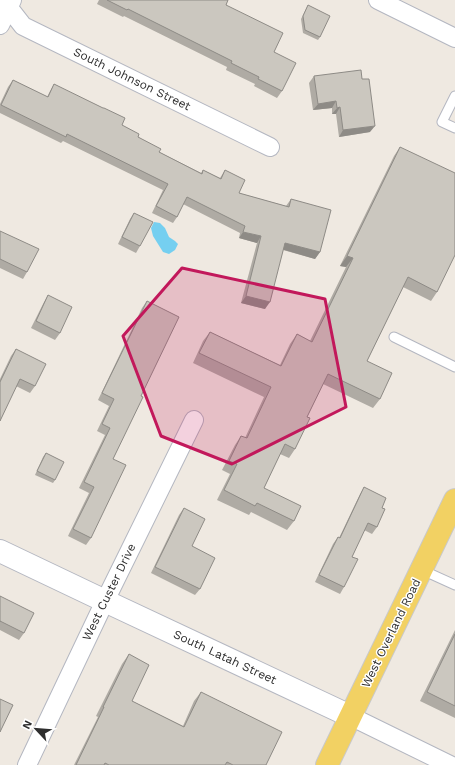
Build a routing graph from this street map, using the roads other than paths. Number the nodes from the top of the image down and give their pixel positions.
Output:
1 (378, 0) edge
2 (7, 4) edge
3 (0, 25) edge
4 (455, 38) edge
5 (455, 96) edge
6 (455, 128) edge
7 (270, 147) dead end
8 (394, 337) dead end
9 (455, 367) edge
10 (194, 420) dead end
11 (455, 500) edge
12 (0, 550) edge
13 (422, 570) junction
14 (455, 585) edge
15 (104, 601) junction
16 (350, 716) junction
17 (27, 765) edge
18 (327, 765) edge
19 (450, 765) edge

1 - 4 street
2 - 3 street
2 - 7 street, South Johnson Street
5 - 6 lane
8 - 9 lane
10 - 15 street, West Custer Drive
11 - 13 main road, West Overland Road
12 - 15 street, South Latah Street
13 - 14 lane
13 - 16 main road, West Overland Road
15 - 16 street, South Latah Street
15 - 17 street, West Custer Drive
16 - 18 main road, West Overland Road
16 - 19 street, South Latah Street

